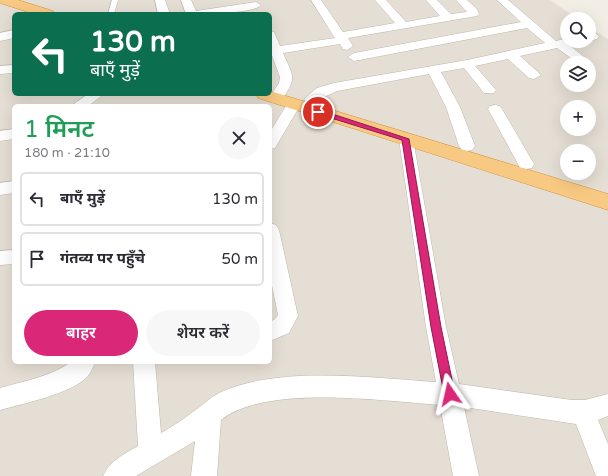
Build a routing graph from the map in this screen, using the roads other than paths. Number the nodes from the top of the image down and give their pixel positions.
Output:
1 (4, 0) edge
2 (115, 0) edge
3 (160, 0) edge
4 (316, 0) edge
5 (380, 0) edge
6 (431, 0) edge
7 (461, 0) edge
8 (502, 0) edge
9 (208, 1) edge
10 (188, 6) edge
11 (256, 6) edge
12 (0, 8) edge
13 (14, 12) edge
14 (42, 12) edge
15 (112, 12) edge
16 (163, 12) edge
17 (211, 12) edge
18 (449, 19) junction
19 (530, 24) junction
20 (404, 26) junction
21 (12, 34) edge
22 (0, 37) edge
23 (342, 38) junction
24 (272, 39) edge
25 (560, 42) edge
26 (560, 43) edge
27 (568, 48) edge
28 (277, 50) junction
29 (511, 55) junction
30 (577, 56) edge
31 (354, 57) junction
32 (467, 64) junction
33 (12, 69) edge
34 (0, 70) edge
35 (433, 70) junction
36 (534, 75) dead end
37 (368, 82) junction
38 (489, 90) dead end
39 (273, 92) edge
40 (94, 96) edge
41 (303, 102) junction
42 (81, 104) edge
43 (495, 109) dead end
44 (12, 134) edge
45 (0, 136) edge
46 (406, 139) junction
47 (272, 141) edge
48 (467, 146) junction
49 (526, 164) junction
50 (12, 187) edge
51 (0, 188) edge
52 (608, 189) edge
53 (608, 202) edge
54 (272, 240) edge
55 (12, 257) edge
56 (0, 258) edge
57 (272, 331) edge
58 (83, 364) edge
59 (144, 364) edge
60 (450, 394) junction
61 (0, 398) edge
62 (608, 405) edge
63 (583, 412) junction
64 (210, 413) junction
65 (151, 453) junction
66 (608, 475) edge
67 (116, 476) edge
68 (204, 476) edge
69 (466, 476) edge

1 - 14 highway
2 - 15 lane
3 - 16 street
4 - 23 street
5 - 20 street
6 - 18 street
7 - 18 street
8 - 19 street
9 - 10 street
11 - 17 street
12 - 13 highway
18 - 20 street
19 - 25 street
19 - 31 street
20 - 23 street
21 - 22 street
23 - 28 street
23 - 31 street
24 - 28 street
26 - 29 street
27 - 30 street
28 - 39 street
29 - 32 street
29 - 36 street
31 - 37 street
32 - 35 street
32 - 38 street
33 - 34 street
35 - 37 street
35 - 48 street
37 - 41 street
39 - 41 highway
40 - 42 street
41 - 46 highway
41 - 47 street
41 - 48 highway
43 - 49 street
44 - 45 street
46 - 53 highway
46 - 60 street
48 - 49 highway
49 - 52 highway
50 - 51 street
54 - 57 street
55 - 56 street
58 - 61 street
59 - 65 street
60 - 63 street
60 - 64 street
60 - 69 street
62 - 63 street
63 - 66 street
64 - 65 street
64 - 68 street
65 - 67 street

